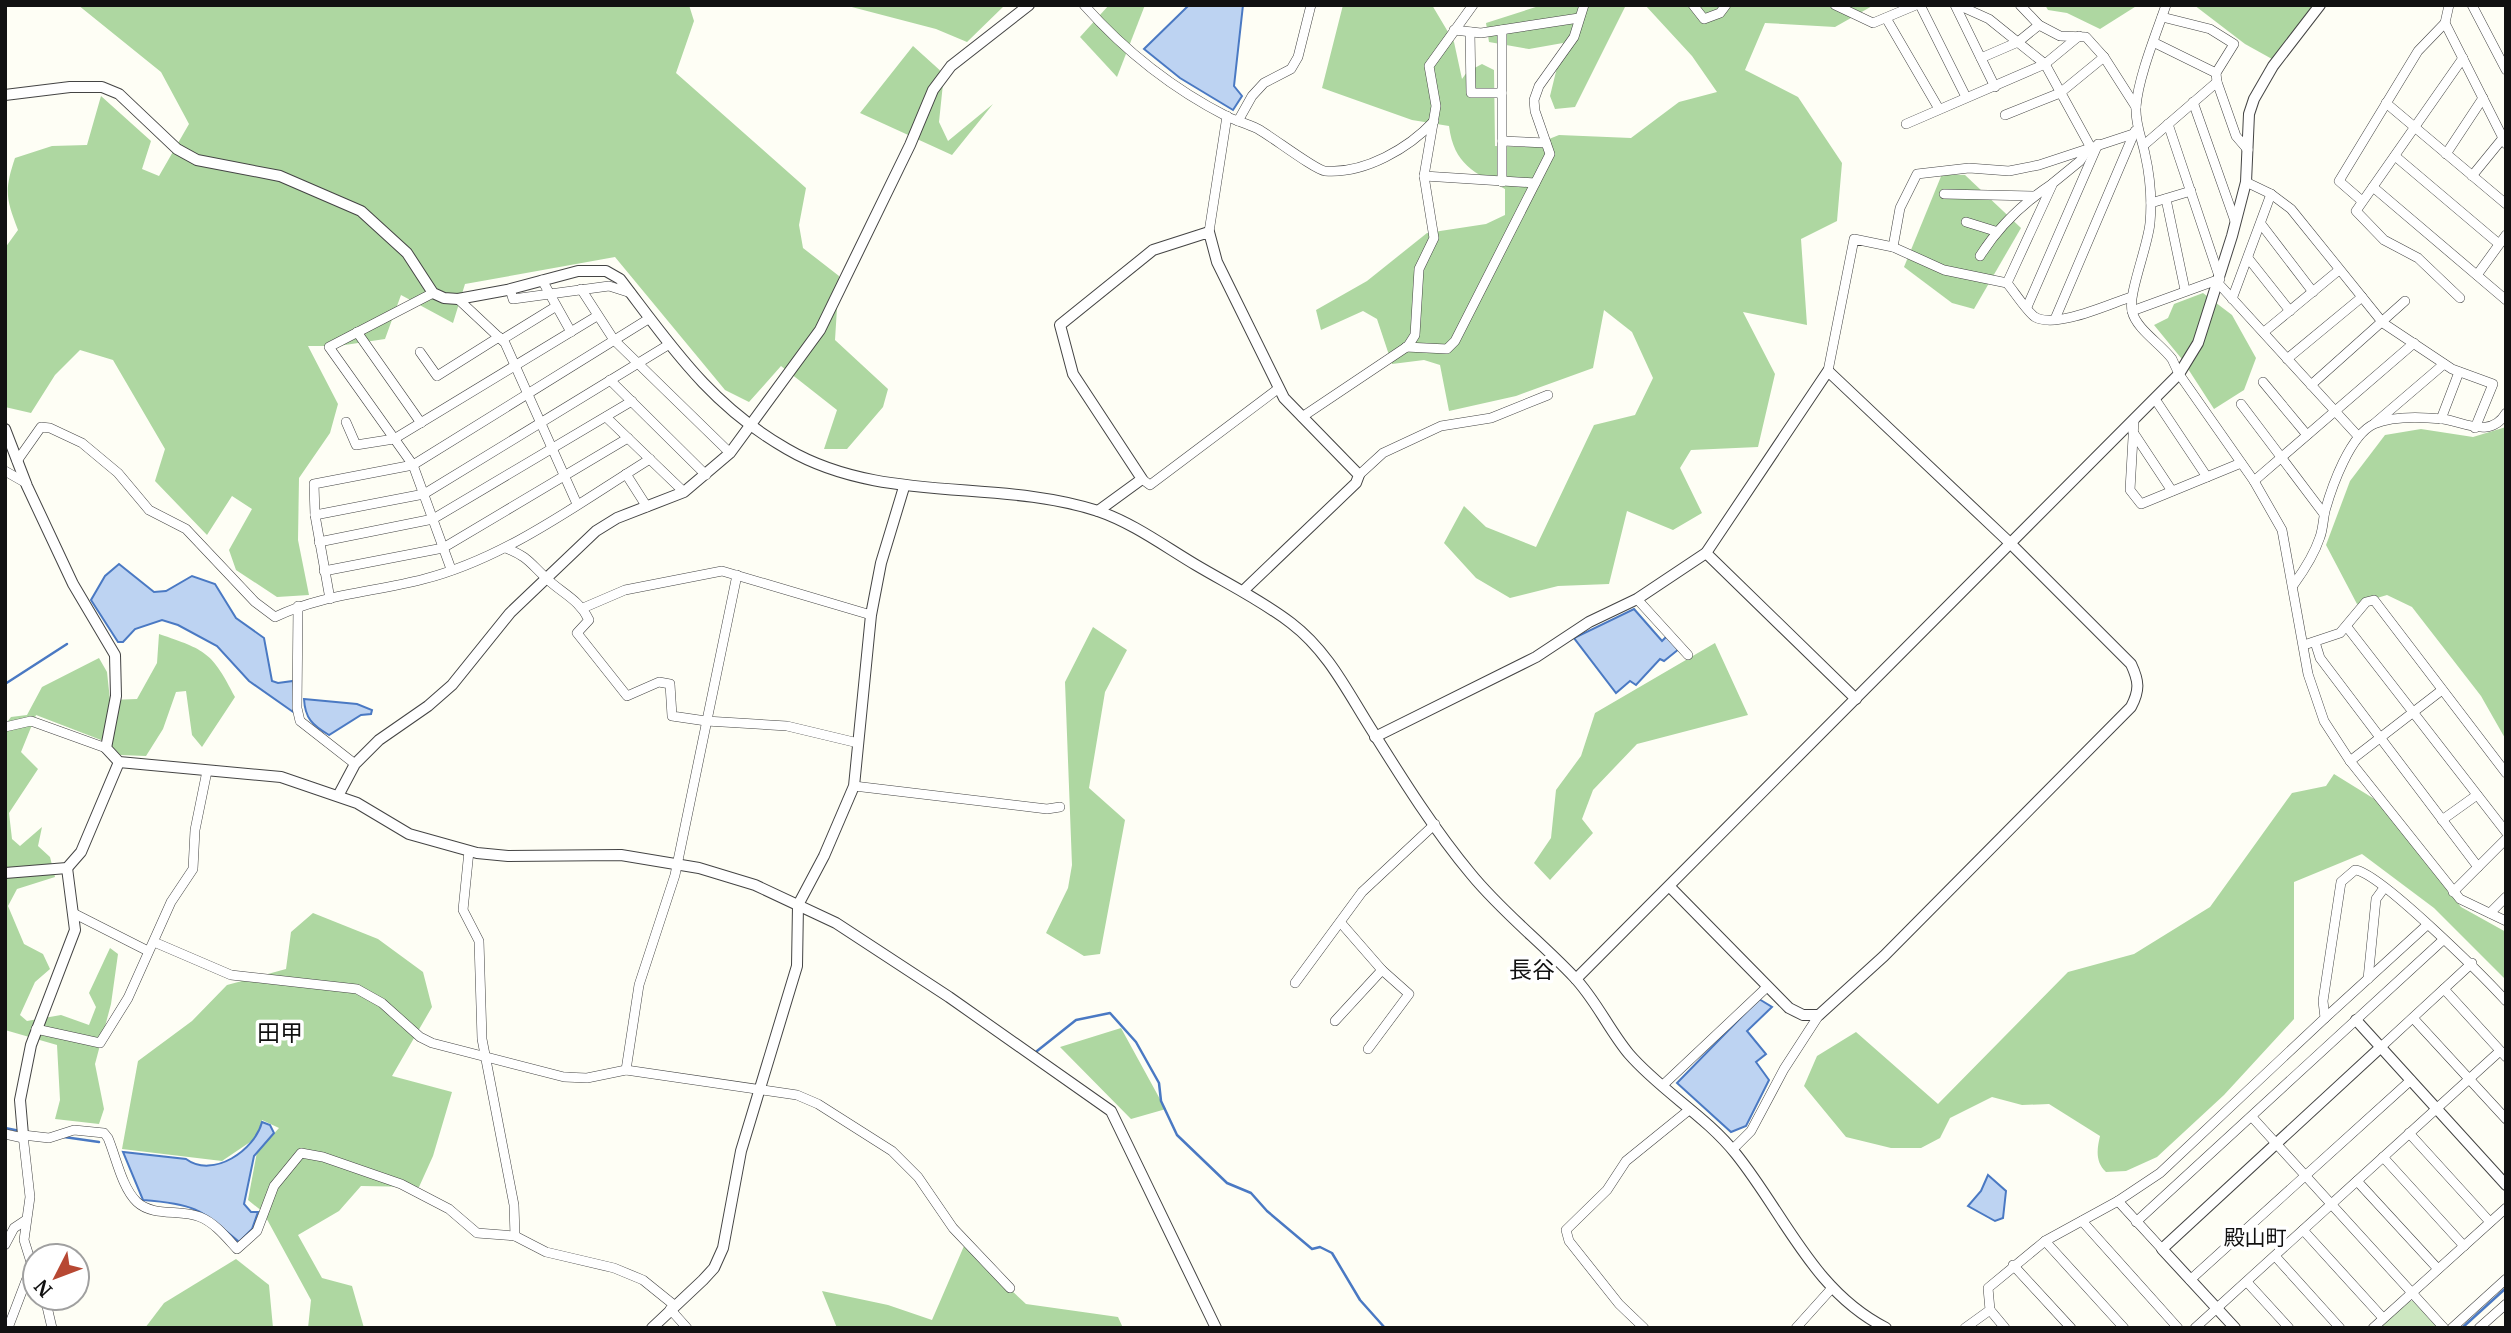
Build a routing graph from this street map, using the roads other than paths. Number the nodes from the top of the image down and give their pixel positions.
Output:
1 (1029, 5) edge
2 (1084, 5) edge
3 (1311, 5) edge
4 (1473, 5) edge
5 (1584, 5) edge
6 (1693, 5) edge
7 (1726, 5) edge
8 (1835, 5) edge
9 (1918, 5) edge
10 (1957, 5) edge
11 (2020, 5) edge
12 (2166, 5) edge
13 (2320, 5) edge
14 (2449, 5) edge
15 (2472, 5) edge
16 (2162, 17) junction
17 (1579, 18) junction
18 (1886, 18) junction
19 (2445, 23) junction
20 (2039, 25) junction
21 (1454, 30) junction
22 (1502, 30) junction
23 (1470, 32) junction
24 (2079, 36) junction
25 (2018, 43) junction
26 (2155, 43) junction
27 (2104, 57) junction
28 (1981, 58) junction
29 (2462, 58) junction
30 (2045, 64) junction
31 (2506, 70) edge
32 (2216, 77) junction
33 (1995, 87) junction
34 (1502, 93) junction
35 (2060, 93) junction
36 (5, 95) edge
37 (1966, 97) junction
38 (2483, 98) junction
39 (2193, 102) junction
40 (2386, 103) junction
41 (2136, 107) junction
42 (1939, 109) junction
43 (2005, 115) dead end
44 (1227, 116) junction
45 (1238, 121) junction
46 (1434, 121) junction
47 (1906, 124) dead end
48 (2168, 124) junction
49 (2415, 128) junction
50 (2135, 130) junction
51 (1502, 141) junction
52 (2504, 141) edge
53 (1546, 143) junction
54 (2094, 145) junction
55 (2144, 145) junction
56 (2248, 150) junction
57 (2446, 154) junction
58 (2395, 156) junction
59 (1424, 176) junction
60 (2472, 176) junction
61 (1502, 182) junction
62 (2246, 182) junction
63 (1535, 183) junction
64 (2053, 183) junction
65 (2373, 187) junction
66 (2191, 191) junction
67 (1944, 194) dead end
68 (2271, 194) junction
69 (2034, 196) junction
70 (2166, 199) junction
71 (2362, 201) junction
72 (2151, 203) junction
73 (2506, 204) edge
74 (2235, 221) junction
75 (1966, 222) dead end
76 (2261, 224) junction
77 (1209, 232) junction
78 (1995, 232) junction
79 (2506, 235) edge
80 (2499, 244) junction
81 (1893, 247) junction
82 (1980, 256) dead end
83 (2248, 258) junction
84 (2339, 270) junction
85 (2477, 275) junction
86 (542, 280) junction
87 (2219, 281) junction
88 (2007, 283) junction
89 (510, 289) junction
90 (581, 289) junction
91 (2185, 290) junction
92 (2313, 292) junction
93 (433, 293) junction
94 (548, 293) junction
95 (631, 293) junction
96 (2131, 297) junction
97 (2362, 297) junction
98 (2460, 298) dead end
99 (458, 299) junction
100 (2232, 299) junction
101 (2506, 300) edge
102 (2405, 301) dead end
103 (555, 307) junction
104 (2027, 307) junction
105 (2132, 311) junction
106 (2290, 311) junction
107 (597, 316) junction
108 (650, 318) junction
109 (2055, 319) junction
110 (2383, 323) junction
111 (357, 332) junction
112 (571, 332) junction
113 (2264, 332) junction
114 (501, 338) junction
115 (614, 340) junction
116 (2414, 344) junction
117 (668, 345) junction
118 (1406, 347) junction
119 (420, 352) dead end
120 (2287, 359) junction
121 (637, 364) junction
122 (2444, 364) junction
123 (517, 365) junction
124 (1828, 371) junction
125 (2459, 372) junction
126 (2179, 374) junction
127 (610, 380) junction
128 (2263, 382) dead end
129 (2311, 385) junction
130 (1279, 388) junction
131 (529, 392) junction
132 (1548, 395) dead end
133 (2155, 399) junction
134 (632, 401) junction
135 (2241, 404) dead end
136 (2335, 412) junction
137 (2506, 413) edge
138 (606, 416) junction
139 (1301, 417) junction
140 (2441, 419) junction
141 (2134, 420) junction
142 (542, 421) junction
143 (346, 422) dead end
144 (421, 423) junction
145 (2374, 424) junction
146 (751, 426) junction
147 (5, 429) edge
148 (2476, 429) junction
149 (2133, 432) junction
150 (2307, 435) junction
151 (2357, 435) junction
152 (628, 438) junction
153 (394, 439) junction
154 (554, 448) junction
155 (730, 453) junction
156 (2280, 458) junction
157 (650, 459) junction
158 (17, 461) junction
159 (2241, 463) junction
160 (413, 465) junction
161 (5, 471) edge
162 (626, 474) junction
163 (706, 475) junction
164 (1359, 475) junction
165 (565, 476) junction
166 (2207, 477) junction
167 (1142, 479) junction
168 (2254, 481) junction
169 (26, 483) junction
170 (904, 487) junction
171 (2172, 491) junction
172 (684, 492) junction
173 (424, 494) junction
174 (577, 504) junction
175 (647, 507) junction
176 (1098, 511) junction
177 (2324, 514) junction
178 (315, 515) junction
179 (433, 519) junction
180 (318, 542) junction
181 (2010, 543) junction
182 (443, 548) junction
183 (506, 548) junction
184 (1706, 553) junction
185 (452, 569) junction
186 (324, 571) junction
187 (737, 575) junction
188 (546, 579) junction
189 (2294, 584) junction
190 (1244, 590) junction
191 (330, 599) junction
192 (1637, 600) junction
193 (298, 606) junction
194 (583, 608) junction
195 (871, 615) junction
196 (2347, 627) junction
197 (2315, 642) junction
198 (2304, 645) junction
199 (1688, 655) dead end
200 (2442, 690) junction
201 (1856, 699) junction
202 (2413, 713) junction
203 (706, 721) junction
204 (5, 727) edge
205 (1375, 737) junction
206 (2380, 738) junction
207 (858, 743) junction
208 (106, 748) junction
209 (2350, 761) junction
210 (119, 762) junction
211 (355, 764) junction
212 (207, 771) junction
213 (2506, 773) edge
214 (854, 786) junction
215 (2477, 795) junction
216 (338, 796) junction
217 (1060, 807) dead end
218 (2442, 820) junction
219 (1435, 824) junction
220 (2506, 832) edge
221 (2506, 839) edge
222 (469, 851) junction
223 (677, 864) junction
224 (66, 867) junction
225 (2478, 867) junction
226 (5, 873) edge
227 (1670, 887) junction
228 (2384, 888) junction
229 (2453, 892) junction
230 (2506, 897) edge
231 (798, 905) junction
232 (73, 913) junction
233 (2490, 913) junction
234 (2506, 921) edge
235 (1341, 923) junction
236 (2427, 925) junction
237 (2443, 940) junction
238 (154, 942) junction
239 (148, 951) junction
240 (2472, 963) junction
241 (1382, 970) junction
242 (1576, 979) junction
243 (2368, 979) junction
244 (1296, 983) dead end
245 (1767, 987) junction
246 (2444, 989) junction
247 (2506, 1000) edge
248 (1819, 1015) junction
249 (2325, 1018) junction
250 (2413, 1018) junction
251 (2356, 1020) junction
252 (1335, 1021) dead end
253 (36, 1030) junction
254 (2381, 1047) junction
255 (1368, 1049) dead end
256 (2503, 1054) edge
257 (487, 1056) junction
258 (626, 1070) junction
259 (2469, 1079) junction
260 (2411, 1080) junction
261 (1662, 1086) junction
262 (760, 1087) junction
263 (2436, 1108) junction
264 (1689, 1110) junction
265 (2252, 1117) junction
266 (2506, 1119) edge
267 (2409, 1133) junction
268 (5, 1134) edge
269 (23, 1136) junction
270 (2276, 1144) junction
271 (1733, 1149) junction
272 (2383, 1157) junction
273 (2305, 1176) junction
274 (2357, 1181) junction
275 (2506, 1185) edge
276 (2118, 1201) junction
277 (2331, 1205) junction
278 (2506, 1208) edge
279 (26, 1220) junction
280 (2082, 1221) junction
281 (2136, 1222) junction
282 (2490, 1222) junction
283 (2304, 1230) junction
284 (515, 1236) junction
285 (2045, 1241) junction
286 (25, 1242) edge
287 (5, 1245) edge
288 (2464, 1246) junction
289 (2162, 1249) junction
290 (2275, 1256) junction
291 (2013, 1265) junction
292 (2438, 1269) junction
293 (2506, 1279) edge
294 (2190, 1280) junction
295 (2246, 1282) junction
296 (1010, 1288) dead end
297 (1832, 1288) junction
298 (2412, 1292) junction
299 (21, 1294) edge
300 (2506, 1304) edge
301 (672, 1307) junction
302 (2216, 1308) junction
303 (1990, 1310) junction
304 (2383, 1318) junction
305 (8, 1328) edge
306 (652, 1328) edge
307 (687, 1328) edge
308 (1216, 1328) edge
309 (1644, 1328) edge
310 (1796, 1328) edge
311 (1886, 1328) edge
312 (1965, 1328) edge
313 (2005, 1328) edge
314 (2071, 1328) edge
315 (2124, 1328) edge
316 (2178, 1328) edge
317 (2194, 1328) edge
318 (2235, 1328) edge
319 (2288, 1328) edge
320 (2340, 1328) edge
321 (2373, 1328) edge
322 (2444, 1328) edge
323 (2452, 1328) edge
324 (2479, 1328) edge

1 - 146 street
2 - 44 street
3 - 45 street
4 - 21 street
5 - 17 street
6 - 7 street
8 - 18 street
9 - 18 street
9 - 37 street
10 - 25 street
10 - 28 street
11 - 20 street
12 - 16 street
13 - 56 street
14 - 19 street
15 - 31 street
16 - 26 street
16 - 32 street
17 - 22 street
17 - 53 street
18 - 42 street
19 - 29 street
19 - 40 street
20 - 24 street
20 - 25 street
21 - 23 street
21 - 46 street
22 - 23 street
22 - 34 street
23 - 34 street
24 - 27 street
24 - 30 street
25 - 28 street
25 - 30 street
26 - 32 street
26 - 41 street
27 - 35 street
27 - 41 street
28 - 33 street
29 - 38 street
29 - 49 street
30 - 33 street
30 - 35 street
32 - 39 street
32 - 56 street
33 - 37 street
34 - 51 street
35 - 43 street
35 - 54 street
36 - 93 street
37 - 42 street
38 - 52 street
38 - 57 street
39 - 48 street
39 - 74 street
40 - 49 street
40 - 71 street
41 - 50 street
42 - 47 street
44 - 45 street
44 - 77 street
45 - 46 street
46 - 59 street
48 - 55 street
48 - 66 street
49 - 57 street
49 - 58 street
50 - 54 street
50 - 55 street
50 - 109 street
51 - 53 street
51 - 61 street
52 - 60 street
53 - 63 street
54 - 64 street
54 - 81 street
54 - 104 street
55 - 72 street
56 - 62 street
57 - 60 street
58 - 65 street
58 - 80 street
59 - 61 street
59 - 118 street
60 - 73 street
61 - 63 street
62 - 68 street
62 - 74 street
63 - 118 street
64 - 69 street
64 - 88 street
65 - 71 street
65 - 85 street
66 - 70 street
66 - 87 street
67 - 69 street
68 - 76 street
68 - 84 street
69 - 78 street
70 - 72 street
70 - 91 street
71 - 98 street
72 - 96 street
74 - 87 street
75 - 78 street
76 - 83 street
76 - 92 street
77 - 130 street
77 - 167 street
78 - 82 street
79 - 80 street
80 - 85 street
81 - 88 street
81 - 124 street
83 - 100 street
83 - 106 street
84 - 92 street
84 - 97 street
85 - 101 street
86 - 89 street
86 - 94 street
86 - 95 street
87 - 91 street
87 - 100 street
87 - 126 street
88 - 104 street
89 - 94 street
89 - 99 street
90 - 94 street
90 - 95 street
90 - 107 street
91 - 105 street
92 - 106 street
93 - 99 street
93 - 111 street
94 - 103 street
95 - 108 street
96 - 105 street
96 - 109 street
97 - 110 street
97 - 120 street
99 - 114 street
100 - 113 street
102 - 110 street
103 - 112 street
103 - 114 street
104 - 109 street
105 - 126 street
106 - 113 street
107 - 112 street
107 - 115 street
108 - 115 street
108 - 117 street
110 - 116 street
110 - 129 street
111 - 144 street
111 - 153 street
112 - 123 street
113 - 120 street
114 - 119 street
114 - 123 street
115 - 121 street
115 - 131 street
116 - 122 street
116 - 136 street
117 - 121 street
117 - 146 street
118 - 139 street
120 - 129 street
121 - 127 street
121 - 155 street
122 - 125 street
122 - 145 street
123 - 131 street
123 - 144 street
124 - 181 street
124 - 184 street
125 - 140 street
125 - 148 street
126 - 133 street
126 - 159 street
127 - 134 street
127 - 142 street
128 - 150 street
129 - 136 street
130 - 139 street
130 - 167 street
131 - 142 street
131 - 160 street
132 - 164 street
133 - 141 street
133 - 166 street
134 - 138 street
134 - 163 street
135 - 156 street
136 - 150 street
136 - 151 street
137 - 148 street
138 - 152 street
138 - 154 street
139 - 164 street
140 - 145 street
140 - 148 street
141 - 149 street
141 - 181 street
142 - 154 street
142 - 173 street
143 - 153 street
144 - 153 street
145 - 151 street
146 - 155 street
146 - 170 street
147 - 158 street
149 - 171 street
149 - 171 street
150 - 156 street
151 - 177 street
152 - 157 street
152 - 165 street
153 - 160 street
154 - 165 street
154 - 179 street
155 - 163 street
156 - 168 street
156 - 177 street
157 - 162 street
157 - 172 street
158 - 169 street
158 - 193 street
159 - 166 street
159 - 168 street
160 - 173 street
160 - 178 street
161 - 169 street
162 - 174 street
162 - 175 street
163 - 172 street
164 - 190 street
165 - 174 street
165 - 182 street
166 - 171 street
167 - 176 street
168 - 189 street
169 - 208 street
170 - 176 street
170 - 195 street
172 - 175 street
173 - 178 street
173 - 179 street
174 - 183 street
175 - 188 street
176 - 190 street
177 - 189 street
178 - 180 street
179 - 180 street
179 - 182 street
180 - 186 street
181 - 201 street
181 - 248 street
182 - 185 street
182 - 186 street
183 - 185 street
183 - 188 street
184 - 192 street
184 - 201 street
185 - 191 street
186 - 191 street
187 - 194 street
187 - 195 street
187 - 203 street
188 - 194 street
188 - 211 street
189 - 198 street
190 - 205 street
191 - 193 street
192 - 199 street
192 - 205 street
193 - 211 street
194 - 203 street
195 - 207 street
196 - 197 street
196 - 200 street
196 - 202 street
197 - 198 street
197 - 206 street
198 - 209 street
200 - 202 street
200 - 213 street
201 - 227 street
202 - 206 street
202 - 215 street
203 - 207 street
203 - 223 street
204 - 208 street
205 - 219 street
206 - 209 street
206 - 218 street
207 - 214 street
208 - 210 street
209 - 229 street
210 - 212 street
210 - 224 street
211 - 216 street
212 - 216 street
212 - 238 street
214 - 217 street
214 - 231 street
215 - 218 street
215 - 220 street
216 - 222 street
218 - 225 street
219 - 235 street
219 - 242 street
221 - 225 street
222 - 223 street
222 - 257 street
223 - 231 street
223 - 258 street
224 - 226 street
224 - 232 street
225 - 229 street
227 - 242 street
227 - 245 street
228 - 236 street
228 - 243 street
228 - 249 street
229 - 233 street
230 - 233 street
231 - 262 street
231 - 308 street
232 - 239 street
232 - 253 street
233 - 234 street
235 - 241 street
235 - 244 street
236 - 237 street
236 - 243 street
237 - 240 street
237 - 251 street
238 - 239 street
238 - 257 street
239 - 253 street
240 - 246 street
240 - 247 street
241 - 252 street
241 - 255 street
242 - 261 street
243 - 249 street
245 - 248 street
245 - 261 street
246 - 250 street
246 - 256 street
248 - 271 street
249 - 276 street
250 - 254 street
250 - 259 street
251 - 254 street
251 - 265 street
253 - 269 street
254 - 260 street
254 - 270 street
256 - 259 street
257 - 258 street
257 - 284 street
258 - 262 street
259 - 263 street
259 - 266 street
260 - 263 street
260 - 273 street
261 - 264 street
262 - 296 street
262 - 301 street
263 - 267 street
263 - 275 street
264 - 271 street
264 - 309 street
265 - 270 street
265 - 281 street
267 - 272 street
267 - 282 street
268 - 269 street
269 - 279 street
269 - 284 street
270 - 273 street
270 - 289 street
271 - 297 street
272 - 274 street
272 - 288 street
273 - 277 street
273 - 294 street
274 - 277 street
274 - 292 street
276 - 280 street
276 - 281 street
277 - 283 street
277 - 298 street
278 - 282 street
279 - 286 street
279 - 287 street
280 - 285 street
280 - 316 street
281 - 289 street
282 - 288 street
283 - 290 street
283 - 304 street
284 - 301 street
285 - 291 street
285 - 315 street
288 - 292 street
289 - 294 street
290 - 295 street
290 - 320 street
291 - 303 street
291 - 314 street
292 - 298 street
293 - 323 street
294 - 302 street
295 - 302 street
295 - 319 street
297 - 310 street
297 - 311 street
298 - 304 street
298 - 322 street
299 - 305 street
300 - 324 street
301 - 306 street
301 - 307 street
302 - 317 street
302 - 318 street
303 - 312 street
303 - 313 street
304 - 321 street

